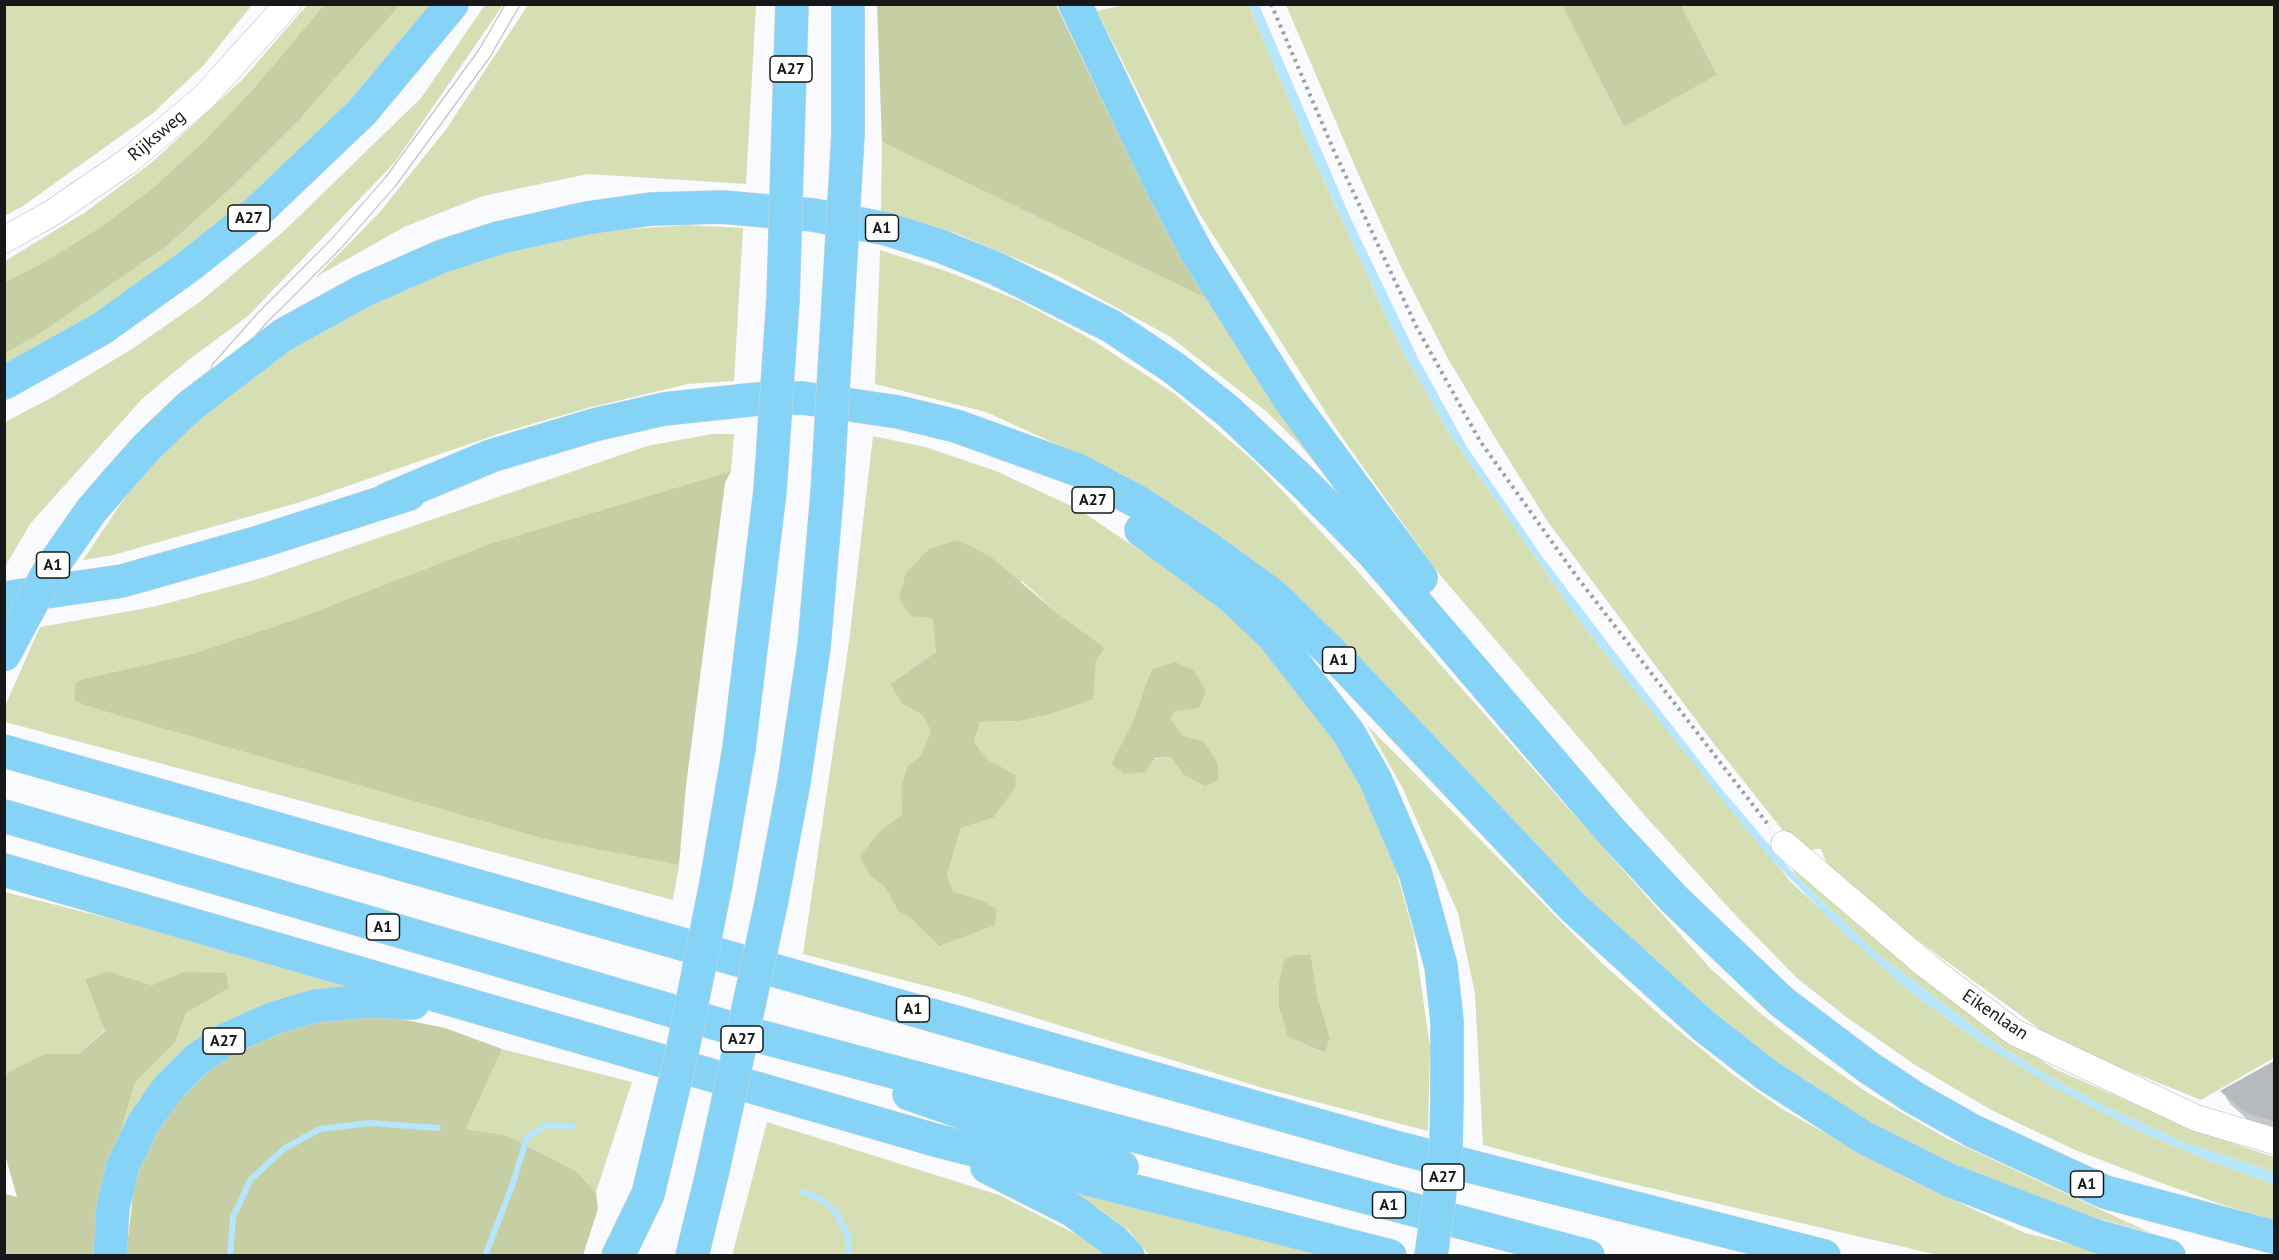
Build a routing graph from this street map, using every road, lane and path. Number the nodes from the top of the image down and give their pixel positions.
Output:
1 (288, 4) edge
2 (452, 4) edge
3 (513, 4) edge
4 (792, 4) edge
5 (848, 4) edge
6 (1075, 4) edge
7 (1271, 4) edge
8 (4, 240) edge
9 (4, 382) edge
10 (147, 447) junction
11 (388, 499) junction
12 (4, 598) edge
13 (4, 655) edge
14 (1506, 708) junction
15 (4, 751) edge
16 (4, 816) edge
17 (1784, 844) joint
18 (4, 870) edge
19 (471, 1007) junction
20 (762, 1037) junction
21 (935, 1140) junction
22 (2274, 1141) edge
23 (648, 1194) junction
24 (711, 1212) junction
25 (2274, 1237) edge
26 (110, 1256) edge
27 (618, 1256) edge
28 (631, 1256) edge
29 (692, 1256) edge
30 (712, 1256) edge
31 (1128, 1256) edge
32 (1391, 1256) edge
33 (1431, 1256) edge
34 (1588, 1256) edge
35 (1824, 1256) edge
36 (2169, 1256) edge

1 - 8 street, Rijksweg
2 - 9 highway, A27
3 - 10 lane
4 - 23 highway, A27, bridge
5 - 24 highway, A27, bridge
6 - 14 highway, A1
7 - 17 path
10 - 13 highway, A1, bridge
10 - 14 highway, A1
11 - 12 highway, A1
11 - 33 highway, A27, bridge
11 - 36 highway, A1
14 - 25 highway, A1
15 - 35 highway, A1
16 - 20 highway, A1
17 - 22 street, Eikenlaan
18 - 19 highway, A1
19 - 21 highway, A1
19 - 26 highway, A27
20 - 32 highway, A1
20 - 34 highway, A1
21 - 31 highway, A1
21 - 32 highway, A1
23 - 27 highway, A27
23 - 28 highway, A27
24 - 29 highway, A27
24 - 30 highway

